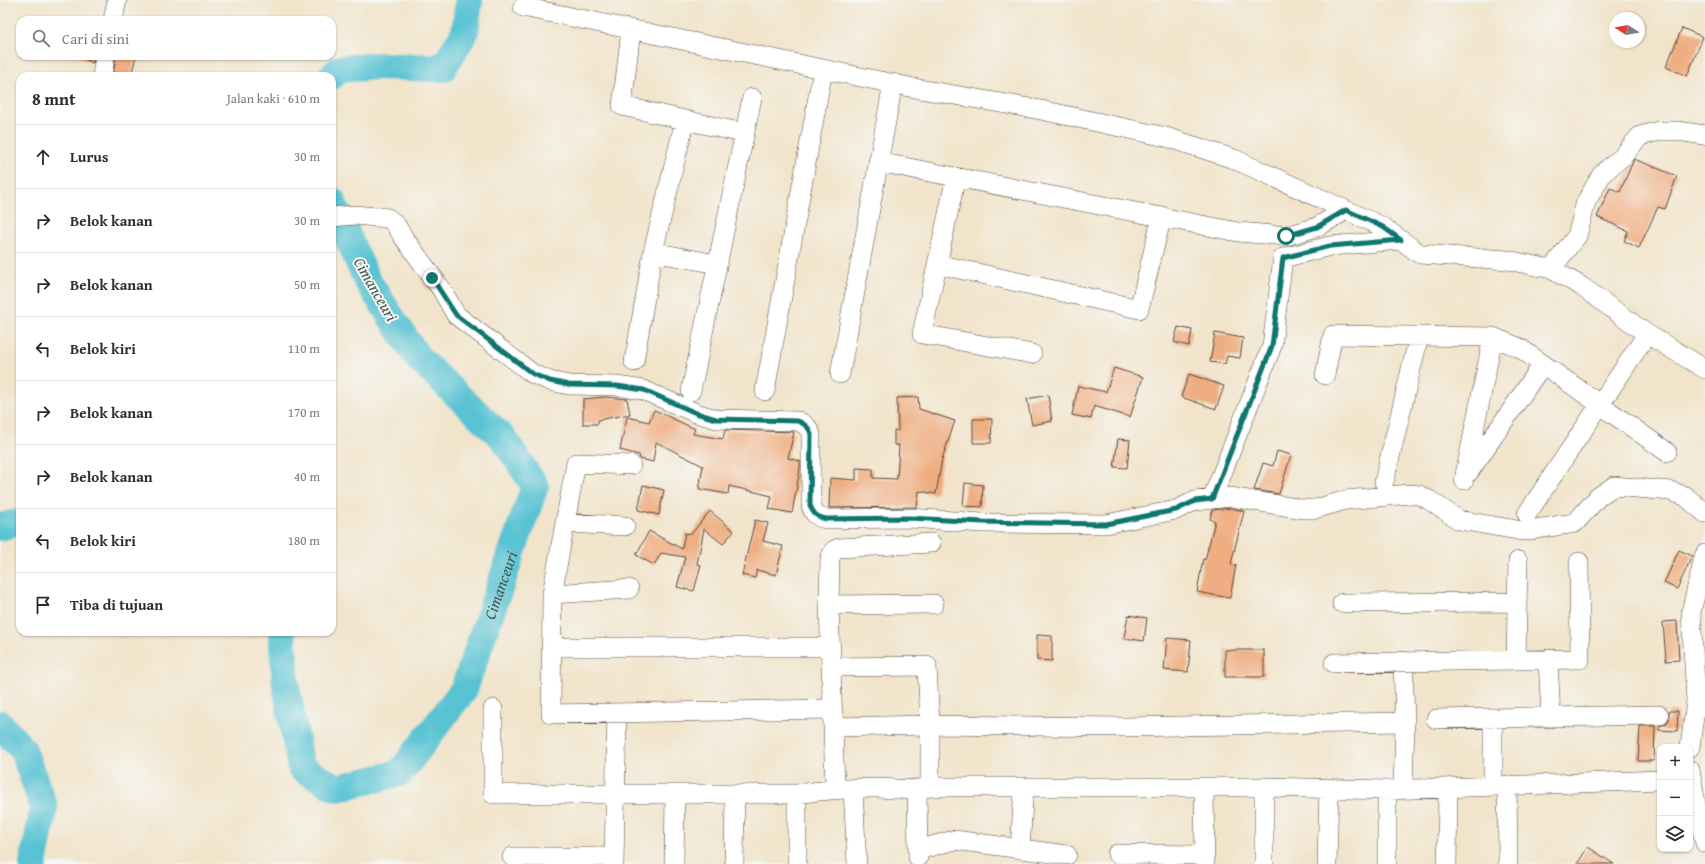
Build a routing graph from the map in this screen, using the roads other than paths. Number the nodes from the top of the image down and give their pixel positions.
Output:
1 (117, 0) edge
2 (523, 7) dead end
3 (114, 16) edge
4 (631, 30) junction
5 (104, 60) edge
6 (823, 69) junction
7 (103, 72) edge
8 (893, 83) junction
9 (752, 98) dead end
10 (685, 120) junction
11 (743, 134) junction
12 (1705, 135) edge
13 (878, 162) junction
14 (956, 177) junction
15 (1346, 210) junction
16 (1162, 216) junction
17 (336, 217) edge
18 (1401, 240) junction
19 (653, 252) junction
20 (716, 264) junction
21 (936, 264) junction
22 (1551, 269) junction
23 (1647, 334) junction
24 (1419, 336) junction
25 (1493, 337) junction
26 (1032, 354) dead end
27 (634, 362) dead end
28 (1543, 364) junction
29 (1705, 369) edge
30 (840, 374) dead end
31 (1325, 375) dead end
32 (691, 391) dead end
33 (765, 391) dead end
34 (1600, 405) junction
35 (1667, 452) dead end
36 (631, 465) dead end
37 (1384, 482) dead end
38 (1212, 499) junction
39 (1705, 513) edge
40 (1527, 514) dead end
41 (565, 523) junction
42 (626, 526) dead end
43 (931, 543) dead end
44 (1705, 554) edge
45 (1518, 561) dead end
46 (1580, 562) dead end
47 (628, 589) dead end
48 (552, 594) junction
49 (1517, 602) junction
50 (1342, 603) dead end
51 (934, 604) dead end
52 (829, 605) junction
53 (551, 647) junction
54 (831, 647) junction
55 (1548, 659) junction
56 (1516, 660) junction
57 (1403, 661) junction
58 (1334, 663) dead end
59 (832, 667) junction
60 (493, 709) dead end
61 (617, 713) junction
62 (1659, 715) dead end
63 (833, 718) junction
64 (1493, 718) junction
65 (1551, 718) junction
66 (1436, 719) dead end
67 (1405, 722) junction
68 (930, 725) junction
69 (1690, 744) edge
70 (1657, 780) edge
71 (1690, 780) edge
72 (1500, 786) junction
73 (1024, 787) junction
74 (1264, 787) junction
75 (844, 788) junction
76 (1204, 788) junction
77 (1329, 788) junction
78 (1448, 788) junction
79 (924, 789) junction
80 (1395, 789) junction
81 (617, 794) junction
82 (735, 794) junction
83 (797, 794) junction
84 (675, 796) junction
85 (1705, 843) edge
86 (1020, 849) junction
87 (1117, 854) dead end
88 (1067, 855) dead end
89 (512, 858) dead end
90 (1205, 860) edge
91 (614, 861) edge
92 (674, 864) edge
93 (734, 864) edge
94 (797, 864) edge
95 (856, 864) edge
96 (1264, 864) edge
97 (1327, 864) edge
98 (1387, 864) edge
99 (1447, 864) edge
100 (1508, 864) edge

1 - 3 street
2 - 4 street
4 - 6 street
4 - 10 street
5 - 7 street
6 - 8 street
6 - 33 street
8 - 13 street
8 - 15 street
9 - 11 street
10 - 11 street
10 - 19 street
11 - 20 street
12 - 22 street
13 - 14 street
13 - 30 street
14 - 16 street
14 - 21 street
15 - 16 street
15 - 18 street
16 - 21 street
17 - 38 street
18 - 22 street
18 - 38 street
19 - 20 street
19 - 27 street
20 - 32 street
21 - 26 street
22 - 23 street
23 - 29 street
23 - 34 street
24 - 25 street
24 - 31 street
24 - 37 street
25 - 28 street
25 - 28 street
28 - 34 street
34 - 35 street
34 - 40 street
36 - 41 street
38 - 39 street
41 - 42 street
41 - 48 street
43 - 52 street
44 - 69 street
45 - 49 street
46 - 55 street
47 - 48 street
48 - 53 street
49 - 50 street
49 - 56 street
51 - 52 street
52 - 54 street
53 - 54 street
53 - 61 street
54 - 59 street
55 - 56 street
55 - 65 street
56 - 57 street
57 - 58 street
57 - 67 street
59 - 63 street
59 - 68 street
60 - 81 street
61 - 63 street
61 - 81 street
62 - 65 street
63 - 68 street
63 - 75 street
64 - 65 street
64 - 66 street
64 - 72 street
67 - 68 street
67 - 80 street
68 - 79 street
70 - 72 street
71 - 85 street
72 - 78 street
72 - 100 street
73 - 76 street
73 - 79 street
73 - 86 street
74 - 76 street
74 - 77 street
74 - 96 street
75 - 79 street
75 - 83 street
75 - 95 street
76 - 90 street
77 - 80 street
77 - 97 street
78 - 80 street
78 - 99 street
79 - 86 street
80 - 98 street
81 - 84 street
81 - 91 street
82 - 83 street
82 - 84 street
82 - 93 street
83 - 94 street
84 - 92 street
86 - 88 street
87 - 90 street
89 - 91 street

